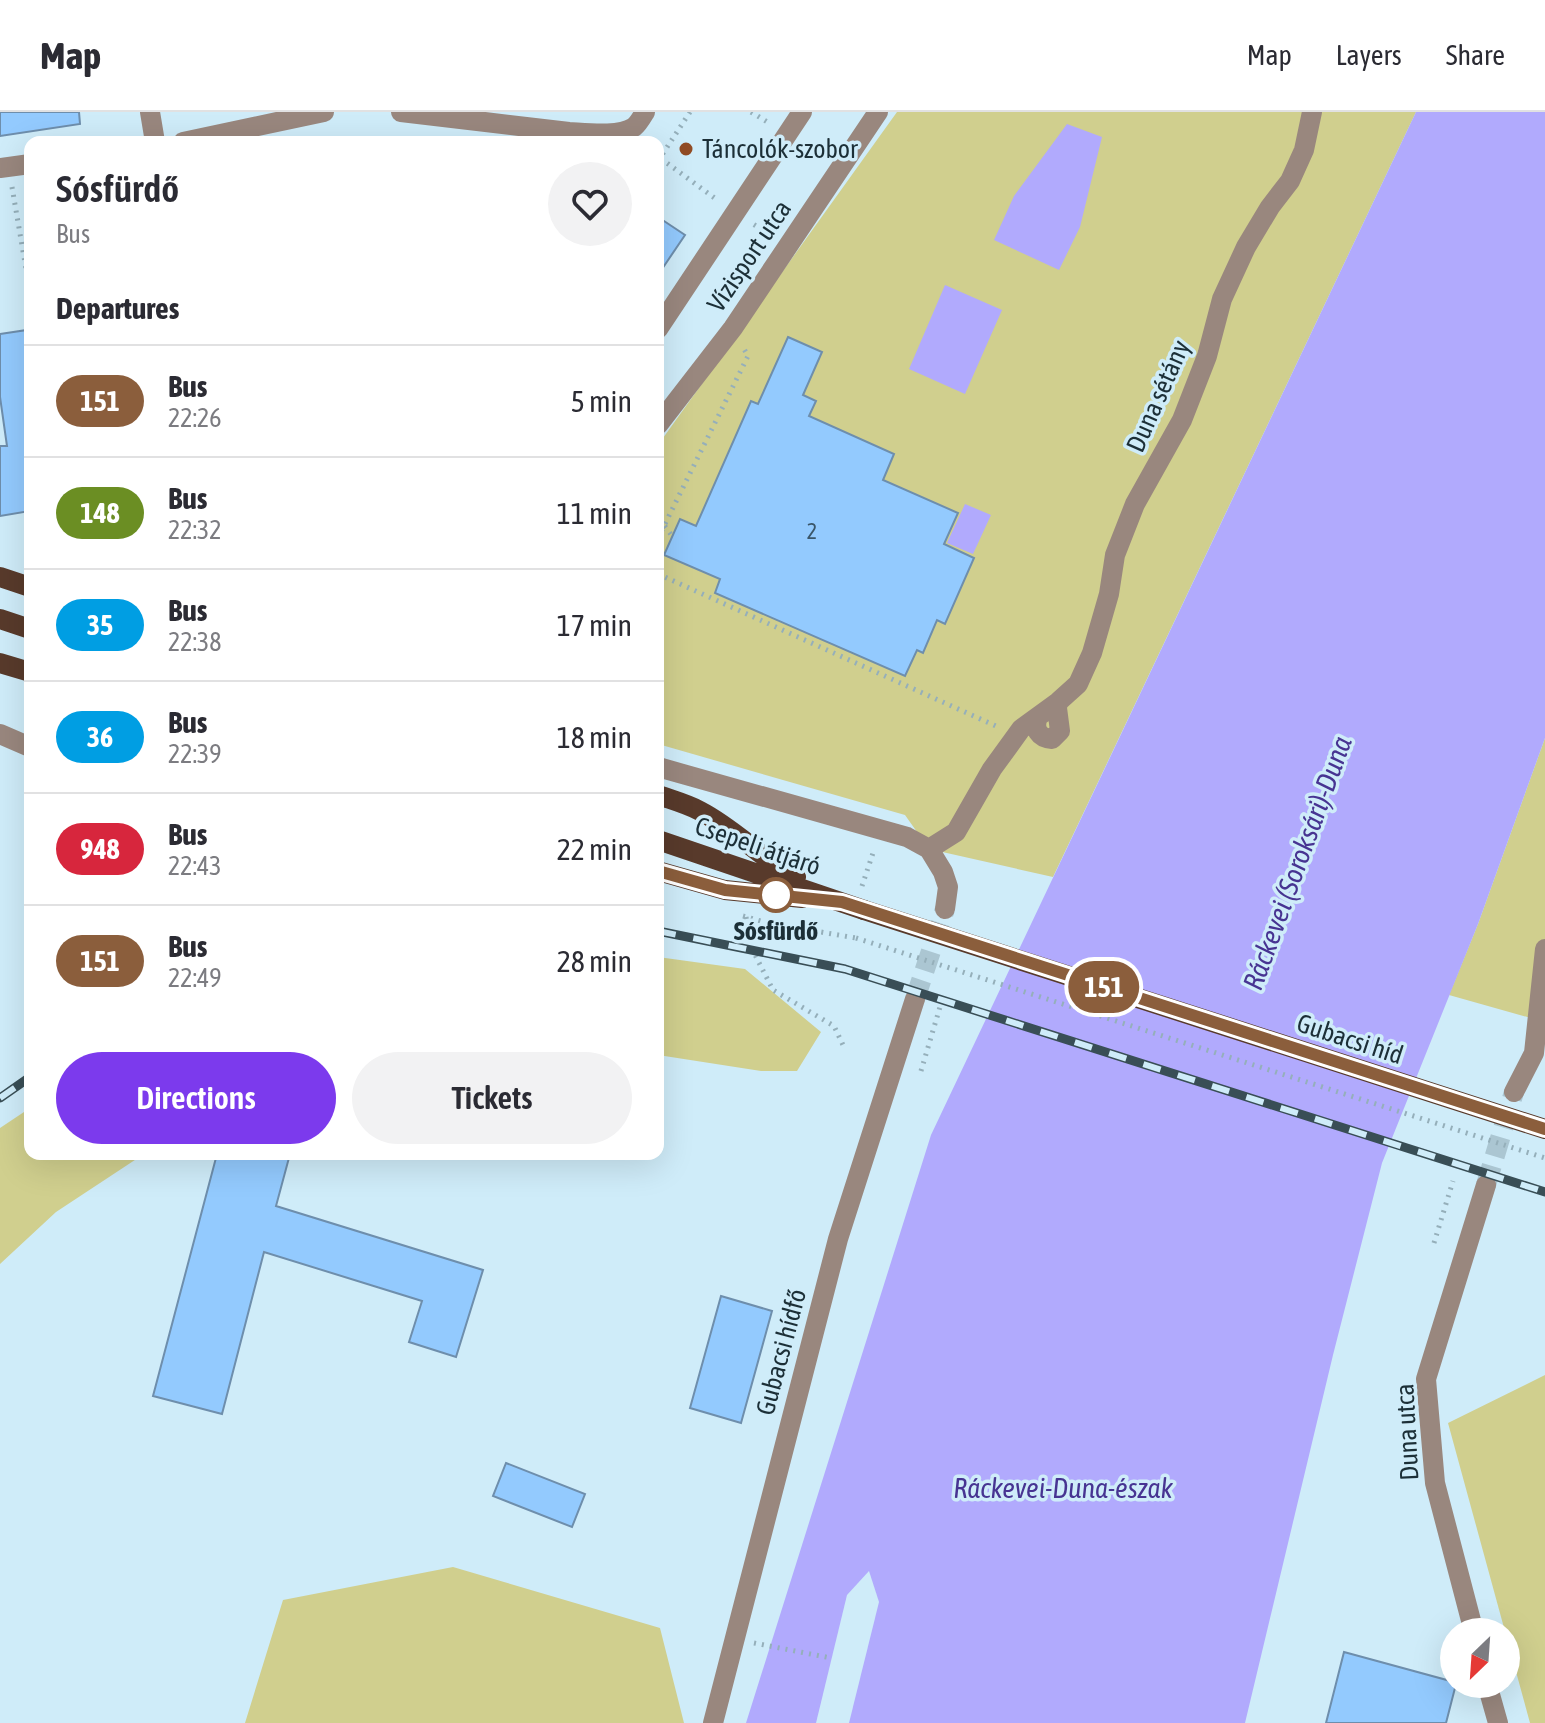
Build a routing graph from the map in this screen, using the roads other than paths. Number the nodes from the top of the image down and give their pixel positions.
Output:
1 (150, 112) edge
2 (315, 112) edge
3 (324, 112) edge
4 (401, 112) edge
5 (645, 112) edge
6 (802, 112) edge
7 (878, 112) edge
8 (1312, 112) edge
9 (154, 136) edge
10 (209, 136) edge
11 (24, 165) edge
12 (4, 167) edge
13 (664, 320) edge
14 (664, 417) edge
15 (0, 577) edge
16 (24, 585) edge
17 (0, 619) edge
18 (24, 627) edge
19 (0, 663) edge
20 (24, 670) edge
21 (0, 734) edge
22 (24, 744) edge
23 (664, 769) edge
24 (664, 797) edge
25 (664, 842) edge
26 (929, 849) junction
27 (664, 873) edge
28 (842, 902) junction
29 (945, 909) tunnel mouth
30 (864, 910) joint
31 (1545, 949) edge
32 (915, 999) tunnel mouth
33 (1539, 1054) edge
34 (1514, 1092) tunnel mouth
35 (1545, 1129) edge
36 (1486, 1185) tunnel mouth
37 (1470, 1618) edge
38 (1491, 1698) edge
39 (713, 1723) edge
40 (1498, 1723) edge

1 - 9 street
2 - 3 street
2 - 10 street
4 - 5 street
6 - 13 street, Vízisport utca
7 - 14 street, Vízisport utca
8 - 26 street, Duna sétány
11 - 12 street
15 - 16 main road
17 - 18 main road, bridge
19 - 20 main road
21 - 22 street
23 - 26 street
24 - 28 main road
25 - 28 main road, Csepeli átjáró
26 - 29 street
27 - 28 main road, Csepeli átjáró
28 - 30 main road, Csepeli átjáró
30 - 35 main road, Gubacsi híd, bridge
31 - 33 street
32 - 39 street, Gubacsi hídfő
33 - 34 street
36 - 37 street, Duna utca
38 - 40 street

